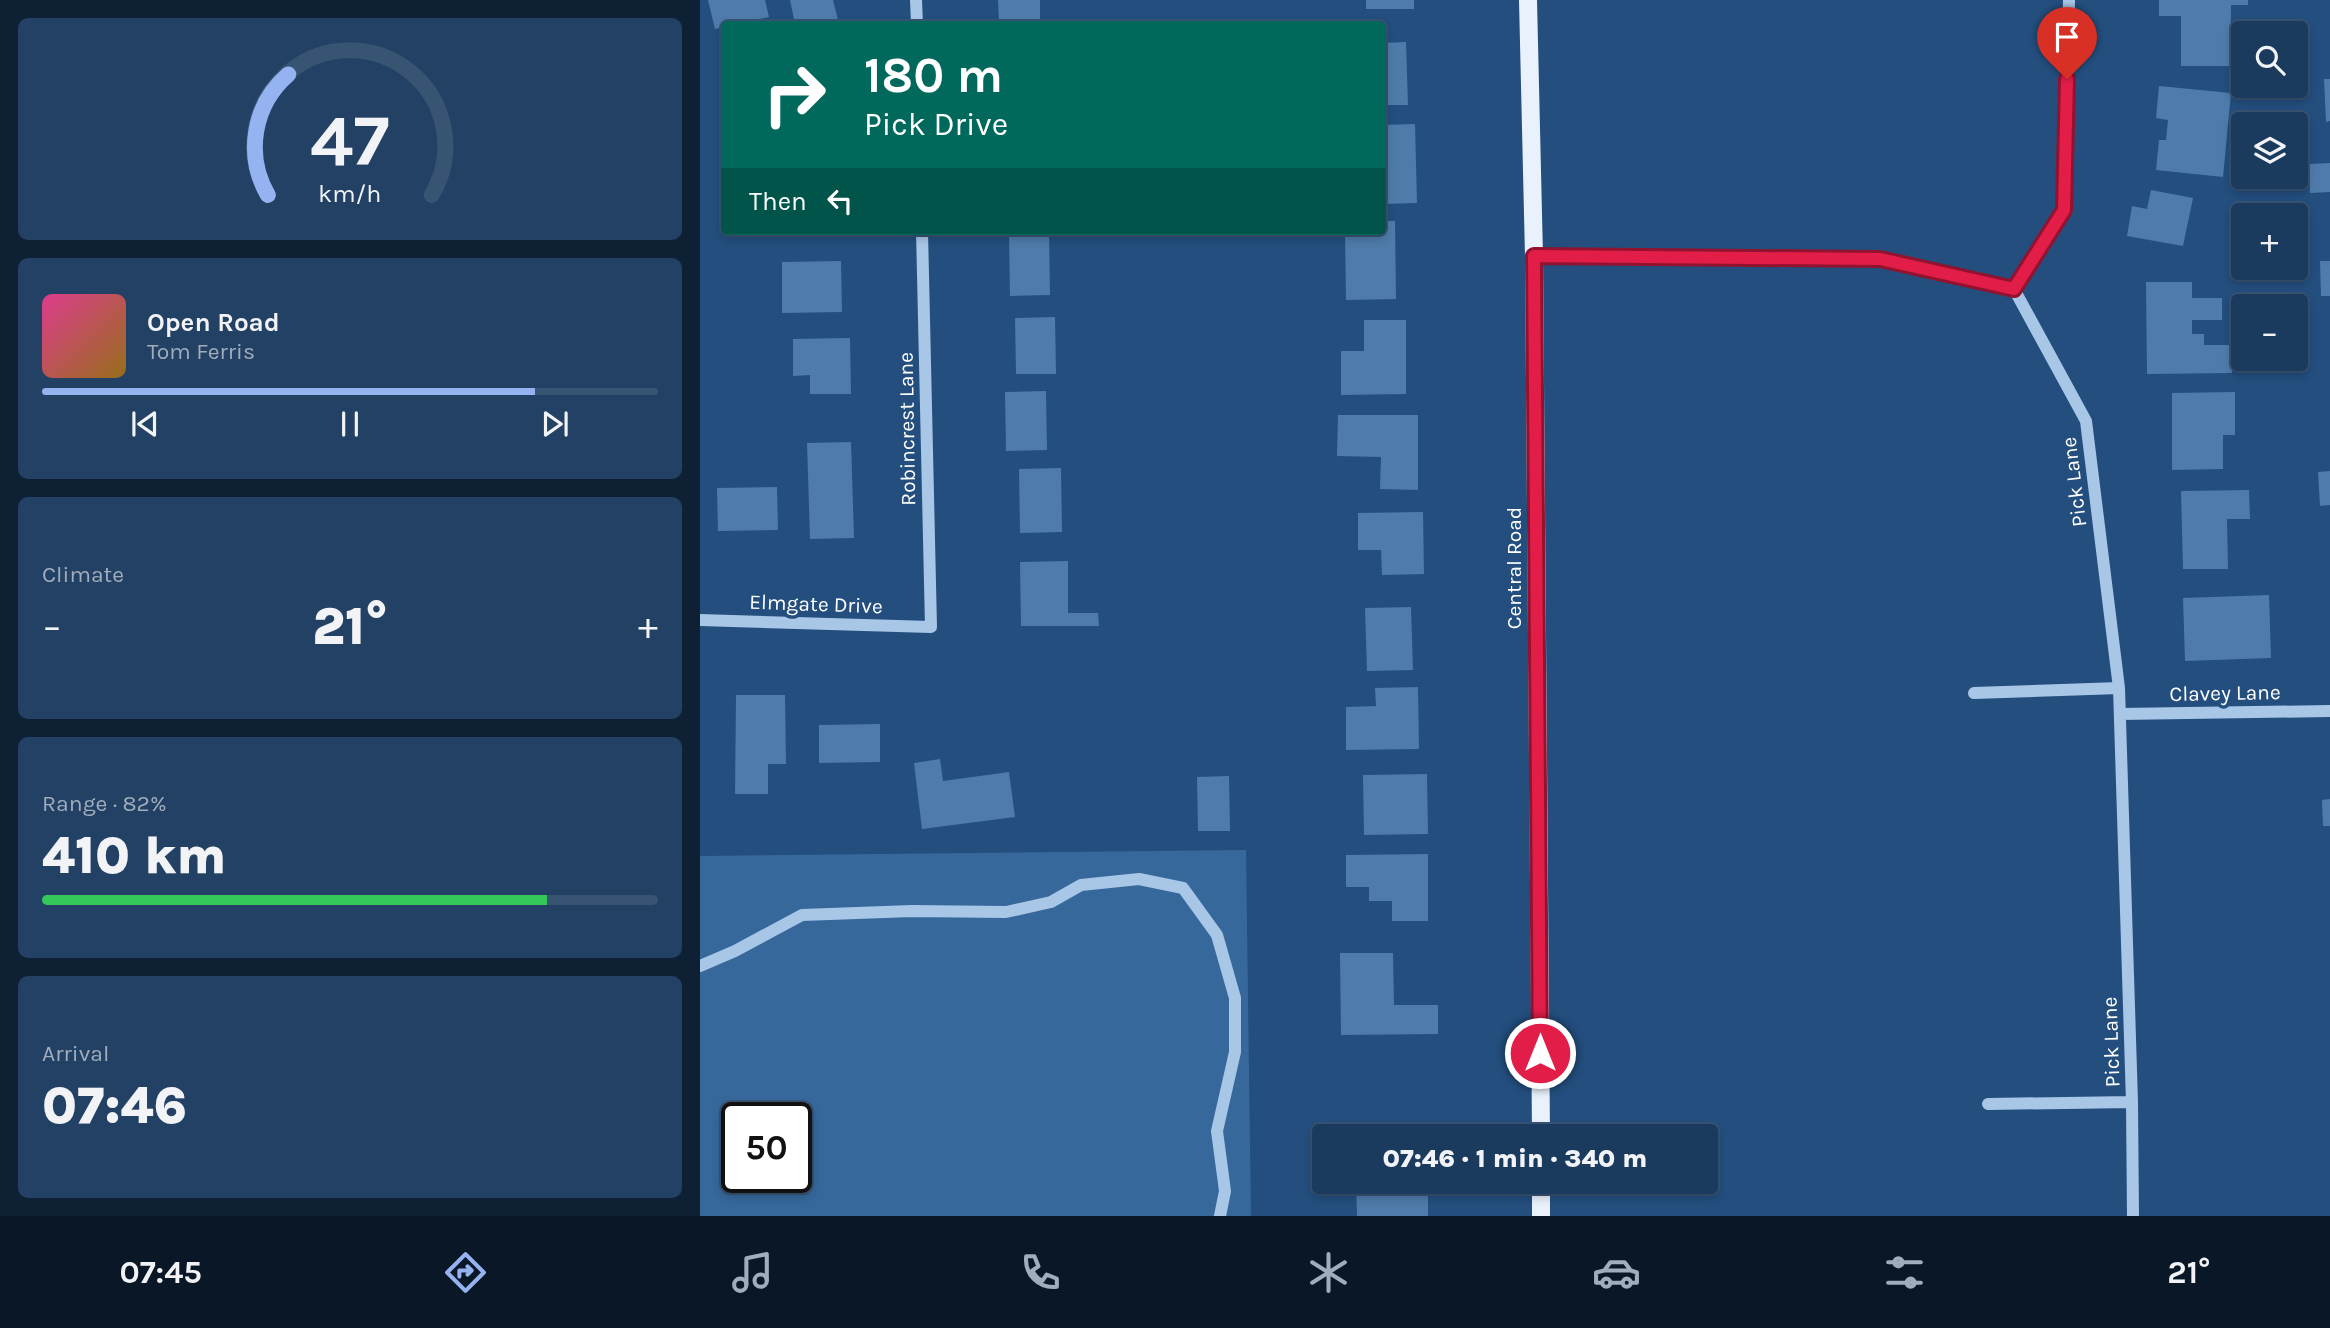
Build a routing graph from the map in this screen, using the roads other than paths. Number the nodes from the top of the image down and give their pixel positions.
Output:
1 (916, 0) edge
2 (1528, 0) edge
3 (2069, 0) edge
4 (917, 21) edge
5 (922, 235) edge
6 (1534, 256) junction
7 (2014, 289) junction
8 (700, 620) edge
9 (932, 627) joint
10 (2119, 688) junction
11 (1974, 693) dead end
12 (2330, 712) edge
13 (2120, 714) junction
14 (700, 966) edge
15 (2132, 1102) junction
16 (1988, 1104) dead end
17 (1541, 1124) edge
18 (1541, 1194) edge
19 (1220, 1216) edge
20 (1541, 1216) edge
21 (2133, 1216) edge

1 - 4 street
2 - 6 main road, Central Road
3 - 7 street
5 - 9 street, Robincrest Lane
6 - 7 street
6 - 17 main road, Central Road
7 - 10 street, Pick Lane
8 - 9 street, Elmgate Drive
10 - 11 street
10 - 13 street, Pick Lane
12 - 13 street, Clavey Lane
13 - 15 street, Pick Lane
14 - 19 street
15 - 16 street, Pick Lane
15 - 21 street, Pick Lane
18 - 20 main road

